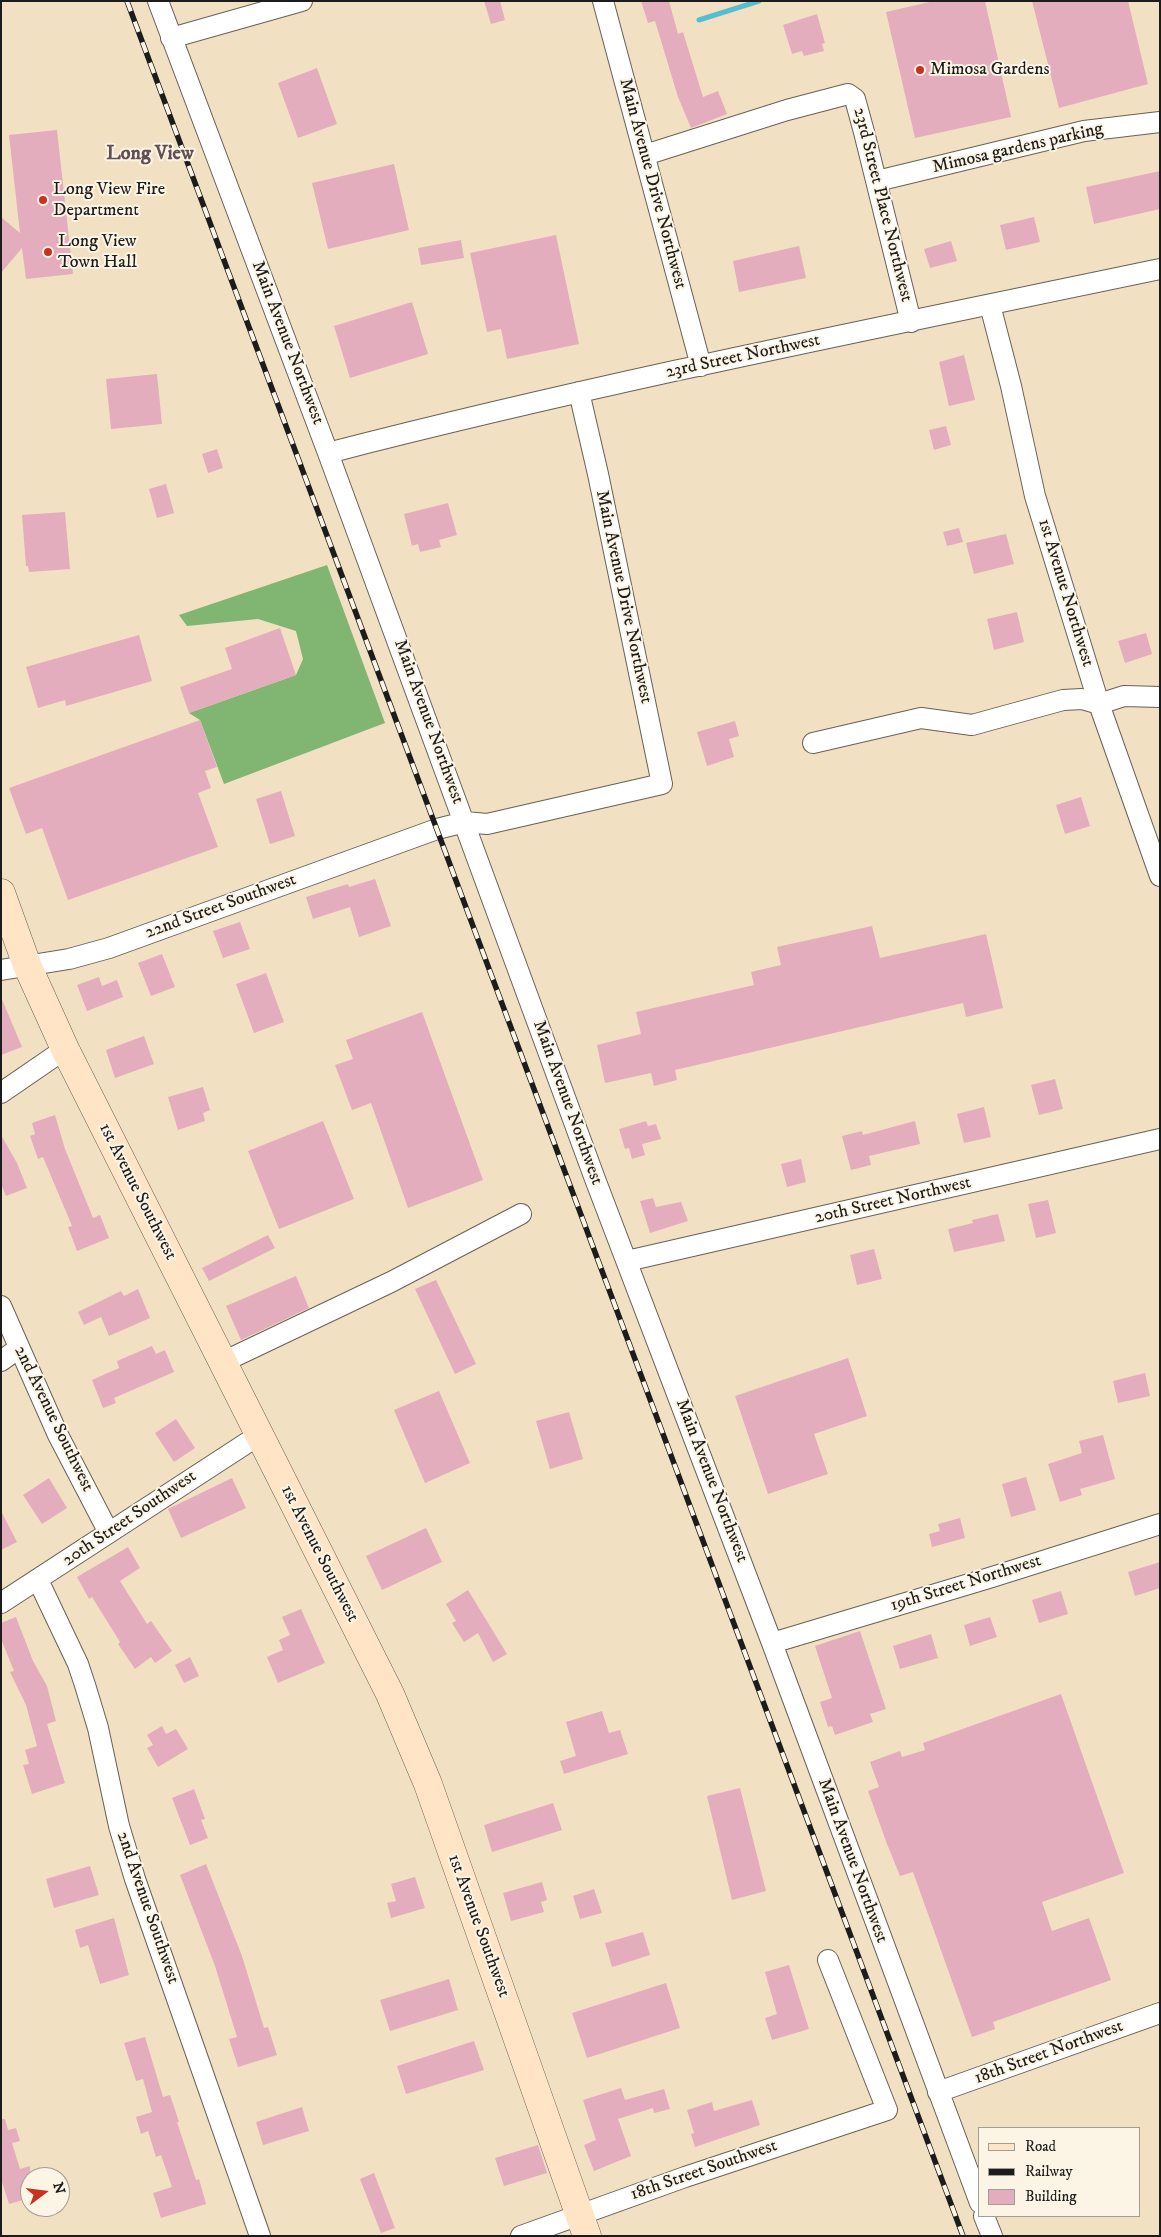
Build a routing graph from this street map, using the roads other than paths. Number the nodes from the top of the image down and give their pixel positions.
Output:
1 (158, 1) edge
2 (302, 1) edge
3 (603, 1) edge
4 (171, 38) junction
5 (1160, 122) edge
6 (645, 155) junction
7 (877, 181) junction
8 (1160, 269) edge
9 (990, 305) junction
10 (911, 322) junction
11 (701, 366) junction
12 (579, 392) junction
13 (328, 453) junction
14 (1160, 697) edge
15 (1099, 704) junction
16 (813, 743) dead end
17 (645, 788) joint
18 (465, 822) junction
19 (1160, 876) edge
20 (1, 893) edge
21 (14, 968) edge
22 (65, 1049) junction
23 (1, 1093) edge
24 (1160, 1139) edge
25 (521, 1214) dead end
26 (627, 1261) junction
27 (1, 1306) edge
28 (19, 1348) junction
29 (1, 1361) edge
30 (222, 1362) junction
31 (259, 1435) junction
32 (1160, 1524) edge
33 (108, 1531) junction
34 (38, 1580) junction
35 (1, 1603) edge
36 (772, 1642) junction
37 (828, 1960) dead end
38 (1160, 2013) edge
39 (938, 2092) junction
40 (978, 2198) edge
41 (984, 2217) edge
42 (583, 2226) edge
43 (260, 2236) edge
44 (522, 2236) edge
45 (992, 2236) edge

1 - 4 street, Main Avenue Northwest
2 - 4 street
3 - 6 street, Main Avenue Drive Northwest
4 - 13 street, Main Avenue Northwest
5 - 7 street, Mimosa gardens parking
6 - 7 street, 23rd Street Place Northwest
6 - 11 street, Main Avenue Drive Northwest
7 - 10 street, 23rd Street Place Northwest
8 - 9 street, 23rd Street Northwest
9 - 10 street, 23rd Street Northwest
9 - 15 street, 1st Avenue Northwest
10 - 11 street, 23rd Street Northwest
11 - 12 street, 23rd Street Northwest
12 - 13 street, 23rd Street Northwest
12 - 17 street, Main Avenue Drive Northwest
13 - 18 street, Main Avenue Northwest
14 - 15 street
15 - 16 street
15 - 19 street, 1st Avenue Northwest
17 - 18 street, 22nd Street Southwest
18 - 21 street, 22nd Street Southwest
18 - 26 street, Main Avenue Northwest
20 - 21 main road, 1st Avenue Southwest
21 - 22 main road, 1st Avenue Southwest
22 - 23 street
22 - 30 main road, 1st Avenue Southwest
24 - 26 street, 20th Street Northwest
25 - 30 street
26 - 36 street, Main Avenue Northwest
27 - 28 street, 2nd Avenue Southwest
28 - 29 street
28 - 33 street, 2nd Avenue Southwest
30 - 31 main road, 1st Avenue Southwest
31 - 33 street, 20th Street Southwest
31 - 42 main road, 1st Avenue Southwest
32 - 36 street, 19th Street Northwest
33 - 34 street, 20th Street Southwest
34 - 35 street, 20th Street Southwest
34 - 43 street, 2nd Avenue Southwest
36 - 39 street, Main Avenue Northwest
37 - 42 street, 18th Street Southwest
38 - 39 street, 18th Street Northwest
39 - 40 street, Main Avenue Northwest
41 - 45 street
42 - 44 street, 18th Street Southwest

